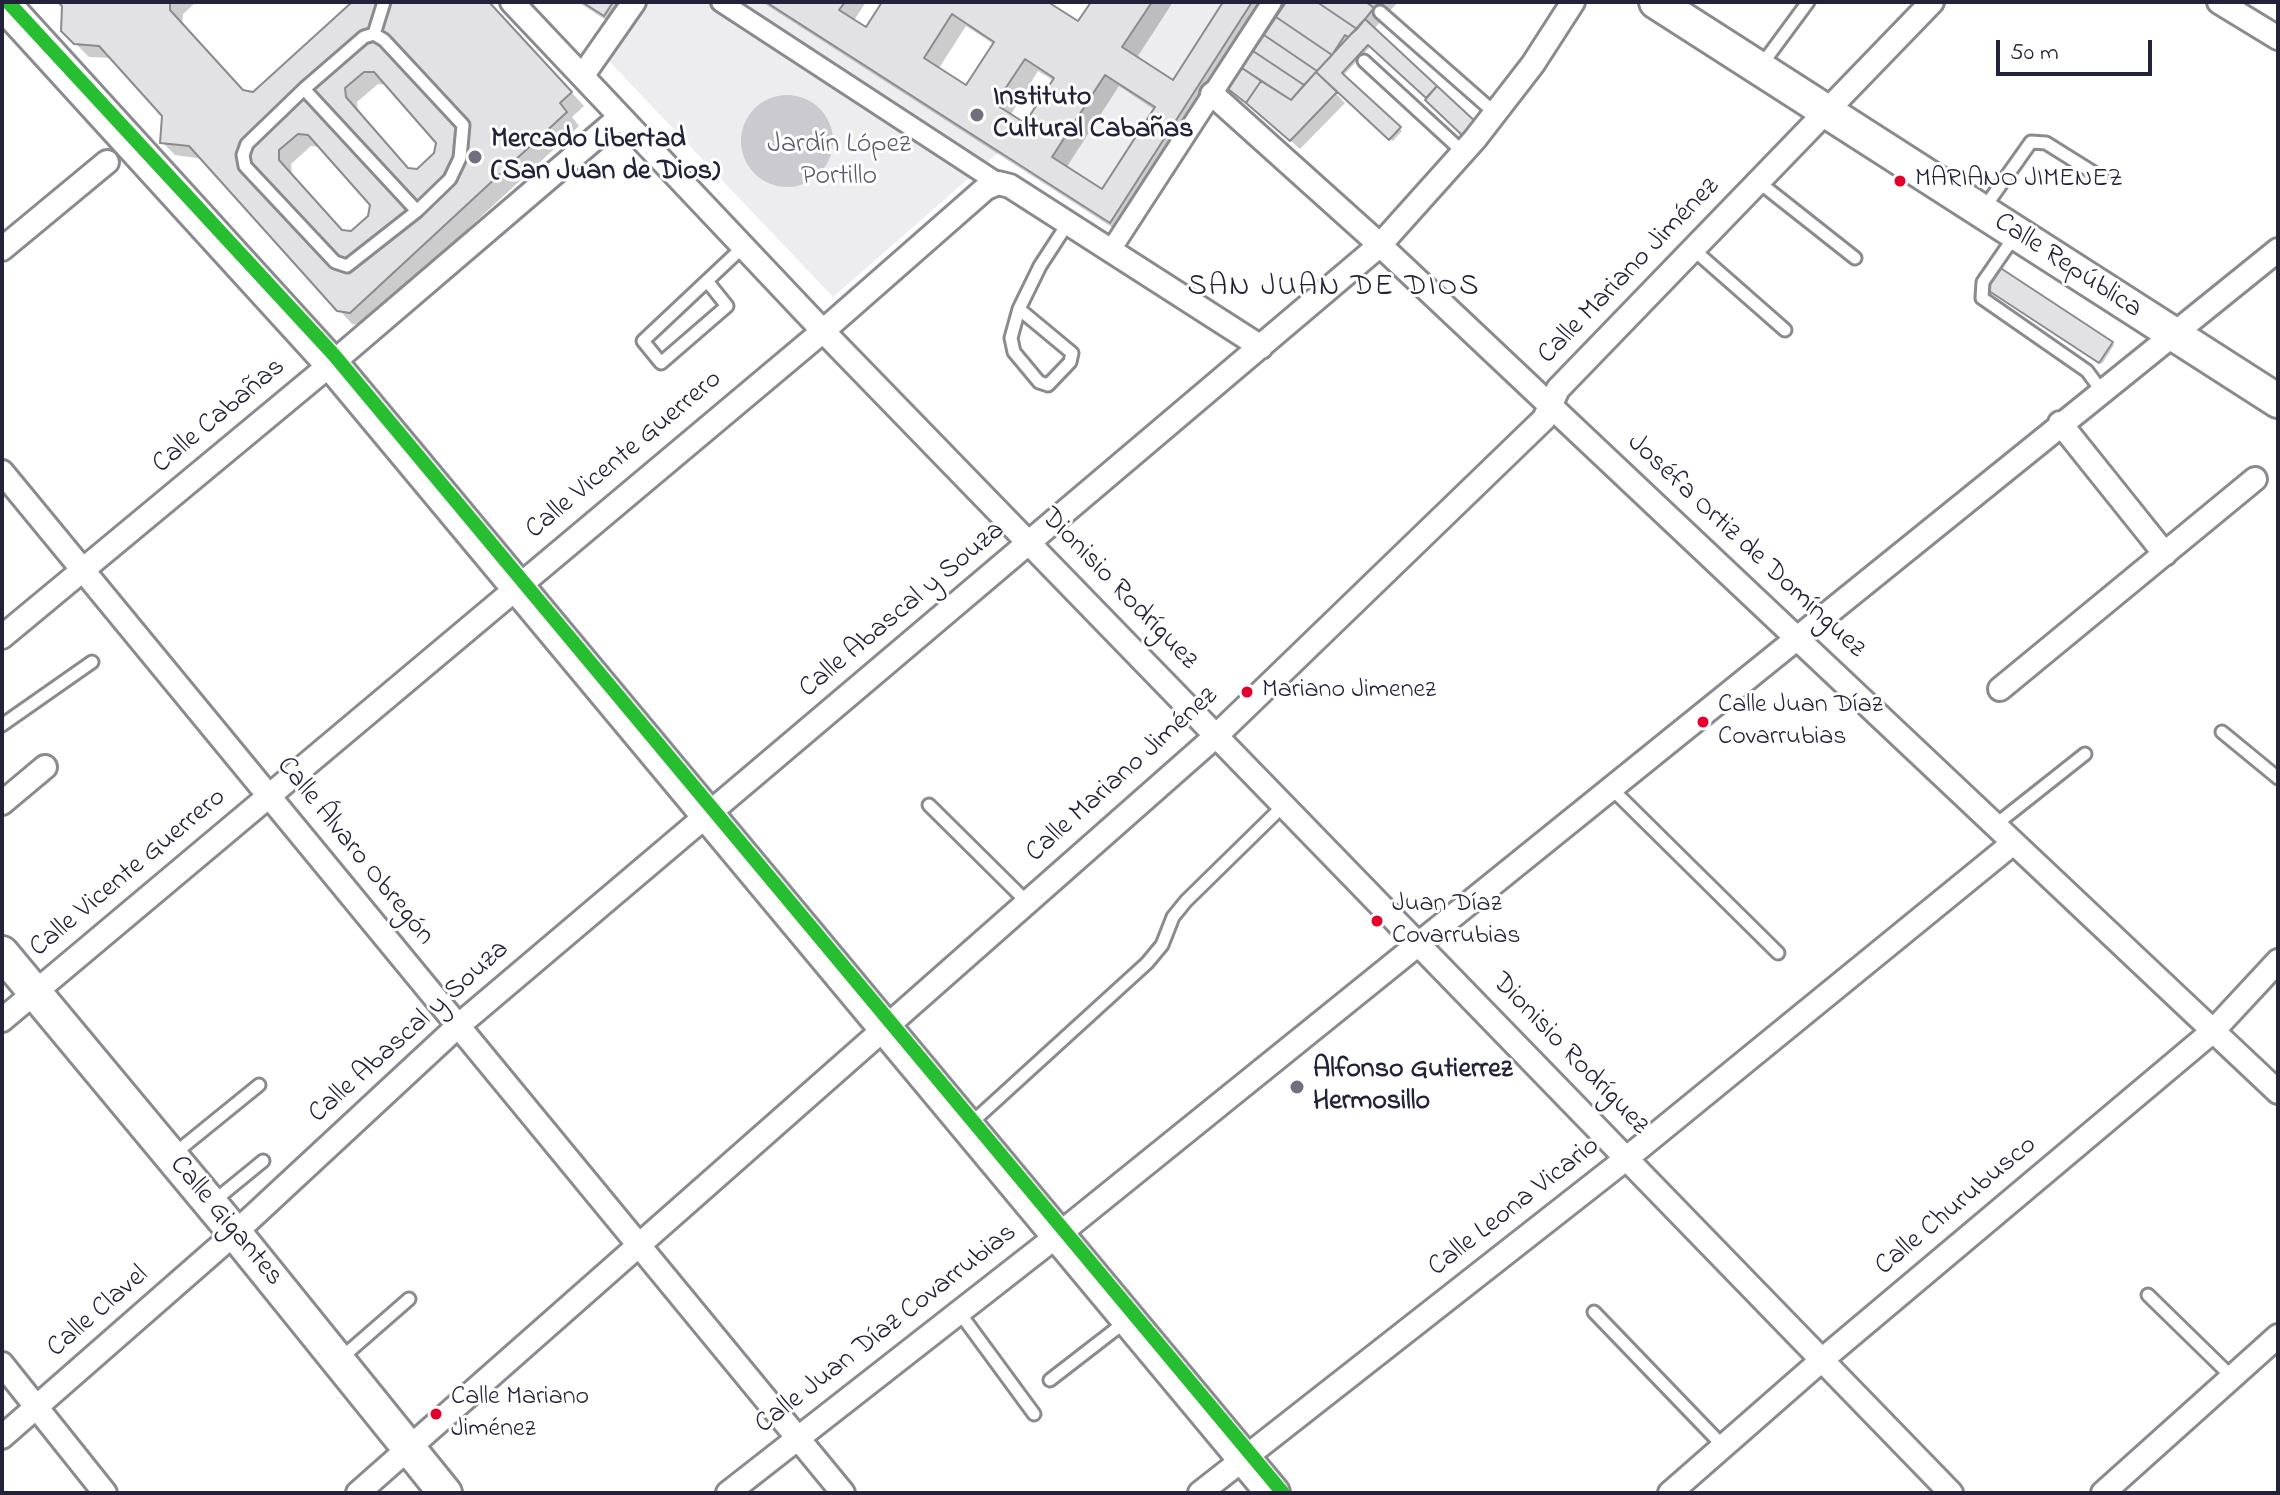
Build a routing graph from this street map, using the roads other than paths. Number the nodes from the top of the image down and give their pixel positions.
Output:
1 (2, 2) edge
2 (384, 2) edge
3 (634, 2) edge
4 (721, 2) edge
5 (1272, 2) edge
6 (1573, 2) edge
7 (1656, 2) edge
8 (1808, 2) edge
9 (1932, 2) edge
10 (2219, 2) edge
11 (510, 3) edge
12 (1380, 12) dead end
13 (374, 34) junction
14 (2278, 38) edge
15 (1364, 61) dead end
16 (1760, 67) junction
17 (583, 75) junction
18 (304, 89) junction
19 (1212, 94) junction
20 (1830, 111) junction
21 (1495, 113) junction
22 (620, 117) junction
23 (1463, 152) junction
24 (107, 162) dead end
25 (2102, 178) dead end
26 (998, 183) junction
27 (1760, 183) junction
28 (417, 211) junction
29 (1982, 211) junction
30 (1068, 223) junction
31 (2017, 233) junction
32 (1380, 245) junction
33 (743, 247) junction
34 (2, 249) edge
35 (1111, 250) junction
36 (1694, 250) junction
37 (2278, 250) edge
38 (1855, 258) dead end
39 (707, 281) junction
40 (1019, 309) junction
41 (1785, 330) dead end
42 (823, 331) junction
43 (2171, 335) junction
44 (1261, 347) junction
45 (332, 364) junction
46 (2101, 390) junction
47 (2278, 401) edge
48 (1550, 404) junction
49 (2060, 423) junction
50 (2, 472) edge
51 (2255, 479) dead end
52 (1031, 544) junction
53 (2165, 554) junction
54 (83, 570) junction
55 (518, 585) junction
56 (2, 637) edge
57 (1797, 637) junction
58 (92, 662) dead end
59 (2000, 689) dead end
60 (2, 725) edge
61 (2222, 732) dead end
62 (1217, 735) junction
63 (2085, 754) dead end
64 (45, 767) dead end
65 (2278, 778) edge
66 (1611, 788) junction
67 (269, 796) junction
68 (2, 803) edge
69 (929, 805) dead end
70 (1284, 805) junction
71 (708, 814) junction
72 (1994, 826) junction
73 (2012, 844) junction
74 (1027, 902) junction
75 (1418, 943) junction
76 (2, 953) edge
77 (1778, 953) dead end
78 (2278, 961) edge
79 (34, 993) junction
80 (2, 1020) edge
81 (458, 1026) junction
82 (885, 1027) junction
83 (2213, 1031) junction
84 (259, 1085) dead end
85 (2278, 1092) edge
86 (968, 1126) junction
87 (170, 1157) junction
88 (1627, 1158) junction
89 (263, 1161) dead end
90 (211, 1205) junction
91 (235, 1233) junction
92 (1058, 1235) junction
93 (639, 1245) junction
94 (2148, 1295) dead end
95 (409, 1299) dead end
96 (958, 1311) junction
97 (1594, 1312) dead end
98 (1128, 1319) junction
99 (2278, 1336) edge
100 (1823, 1359) junction
101 (338, 1360) junction
102 (2, 1364) edge
103 (2232, 1377) junction
104 (1050, 1380) dead end
105 (37, 1407) junction
106 (1034, 1414) dead end
107 (2, 1437) edge
108 (798, 1438) junction
109 (1723, 1446) junction
110 (408, 1448) junction
111 (1244, 1458) junction
112 (105, 1493) edge
113 (358, 1493) edge
114 (445, 1493) edge
115 (728, 1493) edge
116 (843, 1493) edge
117 (1200, 1493) edge
118 (1273, 1493) edge
119 (1670, 1493) edge
120 (1951, 1493) edge
121 (2103, 1493) edge

1 - 45 main road
2 - 13 lane
3 - 17 street
4 - 26 street
5 - 19 street
6 - 21 street, Calle Abascal y Souza
7 - 16 main road, Calle República
8 - 16 lane
9 - 20 street, Calle Mariano Jiménez
10 - 14 street
11 - 17 street, Dionisio Rodríguez
12 - 21 lane
13 - 18 lane
13 - 28 lane
15 - 23 lane
16 - 20 main road, Calle República
17 - 22 street, Dionisio Rodríguez
18 - 28 lane
18 - 28 lane
19 - 32 street, Joséfa Ortiz de Domínguez
19 - 35 street
20 - 27 street, Calle Mariano Jiménez
20 - 29 main road, Calle República
21 - 23 street, Calle Abascal y Souza
22 - 33 street, Dionisio Rodríguez
22 - 45 street, Calle Cabañas
23 - 32 street, Calle Abascal y Souza
24 - 34 street
25 - 29 lane
26 - 30 street
26 - 42 street, Calle Vicente Guerrero
27 - 36 street, Calle Mariano Jiménez
27 - 38 lane
29 - 31 main road, Calle República
30 - 35 street
30 - 40 lane
31 - 43 main road, Calle República
31 - 46 lane
32 - 44 street, Calle Abascal y Souza
32 - 48 street, Joséfa Ortiz de Domínguez
33 - 39 lane
33 - 42 street, Dionisio Rodríguez
35 - 44 street
36 - 41 lane
36 - 48 street, Calle Mariano Jiménez
37 - 43 street, Calle Juan Díaz Covarrubias
39 - 39 lane
40 - 40 lane
42 - 52 street, Dionisio Rodríguez
42 - 55 street, Calle Vicente Guerrero
43 - 46 street, Calle Juan Díaz Covarrubias
43 - 47 main road, Calle República
44 - 52 street, Calle Abascal y Souza
45 - 54 street, Calle Cabañas
45 - 55 main road
46 - 49 street, Calle Juan Díaz Covarrubias
48 - 57 street, Joséfa Ortiz de Domínguez
48 - 62 street, Calle Mariano Jiménez
49 - 53 street
49 - 57 street, Calle Juan Díaz Covarrubias
50 - 54 street, Calle Álvaro Obregón
51 - 53 street
52 - 62 street, Dionisio Rodríguez
52 - 71 street, Calle Abascal y Souza
53 - 59 street
54 - 56 street, Calle Cabañas
54 - 67 street, Calle Álvaro Obregón
55 - 67 street, Calle Vicente Guerrero
55 - 71 main road
57 - 66 street, Calle Juan Díaz Covarrubias
57 - 72 street, Joséfa Ortiz de Domínguez
58 - 60 lane
61 - 65 lane
62 - 70 street, Dionisio Rodríguez
62 - 74 street, Calle Mariano Jiménez
63 - 72 lane
64 - 68 street
66 - 75 street, Calle Juan Díaz Covarrubias
66 - 77 lane
67 - 79 street, Calle Vicente Guerrero
67 - 81 street, Calle Álvaro Obregón
69 - 74 lane
70 - 75 street, Dionisio Rodríguez
70 - 86 lane
71 - 81 street, Calle Abascal y Souza
71 - 82 main road
72 - 73 street, Joséfa Ortiz de Domínguez
73 - 83 street, Joséfa Ortiz de Domínguez
73 - 88 street, Calle Leona Vicario
74 - 82 street, Calle Mariano Jiménez
75 - 88 street, Dionisio Rodríguez
75 - 92 street, Calle Juan Díaz Covarrubias
76 - 79 main road, Calle Gigantes
78 - 83 street, Calle Churubusco
79 - 80 street, Calle Vicente Guerrero
79 - 87 main road, Calle Gigantes
81 - 91 street, Calle Abascal y Souza
81 - 93 street, Calle Álvaro Obregón
82 - 86 main road
82 - 93 street, Calle Mariano Jiménez
83 - 85 street, Joséfa Ortiz de Domínguez
83 - 100 street, Calle Churubusco
84 - 87 lane
86 - 92 main road
87 - 90 main road, Calle Gigantes
88 - 100 street, Dionisio Rodríguez
88 - 111 street, Calle Leona Vicario
89 - 90 lane
90 - 91 main road, Calle Gigantes
91 - 101 main road, Calle Gigantes
91 - 105 street, Calle Clavel
92 - 96 street, Calle Juan Díaz Covarrubias
92 - 98 main road
93 - 108 street, Calle Álvaro Obregón
93 - 110 street, Calle Mariano Jiménez
94 - 103 lane
95 - 101 lane
96 - 106 lane
96 - 108 street, Calle Juan Díaz Covarrubias
97 - 109 lane
98 - 104 lane
98 - 111 main road
99 - 103 street
100 - 109 street, Calle Churubusco
100 - 120 street, Dionisio Rodríguez
101 - 110 main road, Calle Gigantes
102 - 105 street
103 - 121 street
105 - 107 street, Calle Clavel
105 - 112 street
108 - 115 street, Calle Juan Díaz Covarrubias
108 - 116 street, Calle Álvaro Obregón
109 - 119 street, Calle Churubusco
110 - 113 street, Calle Mariano Jiménez
110 - 114 main road, Calle Gigantes
111 - 117 street, Calle Leona Vicario
111 - 118 main road

